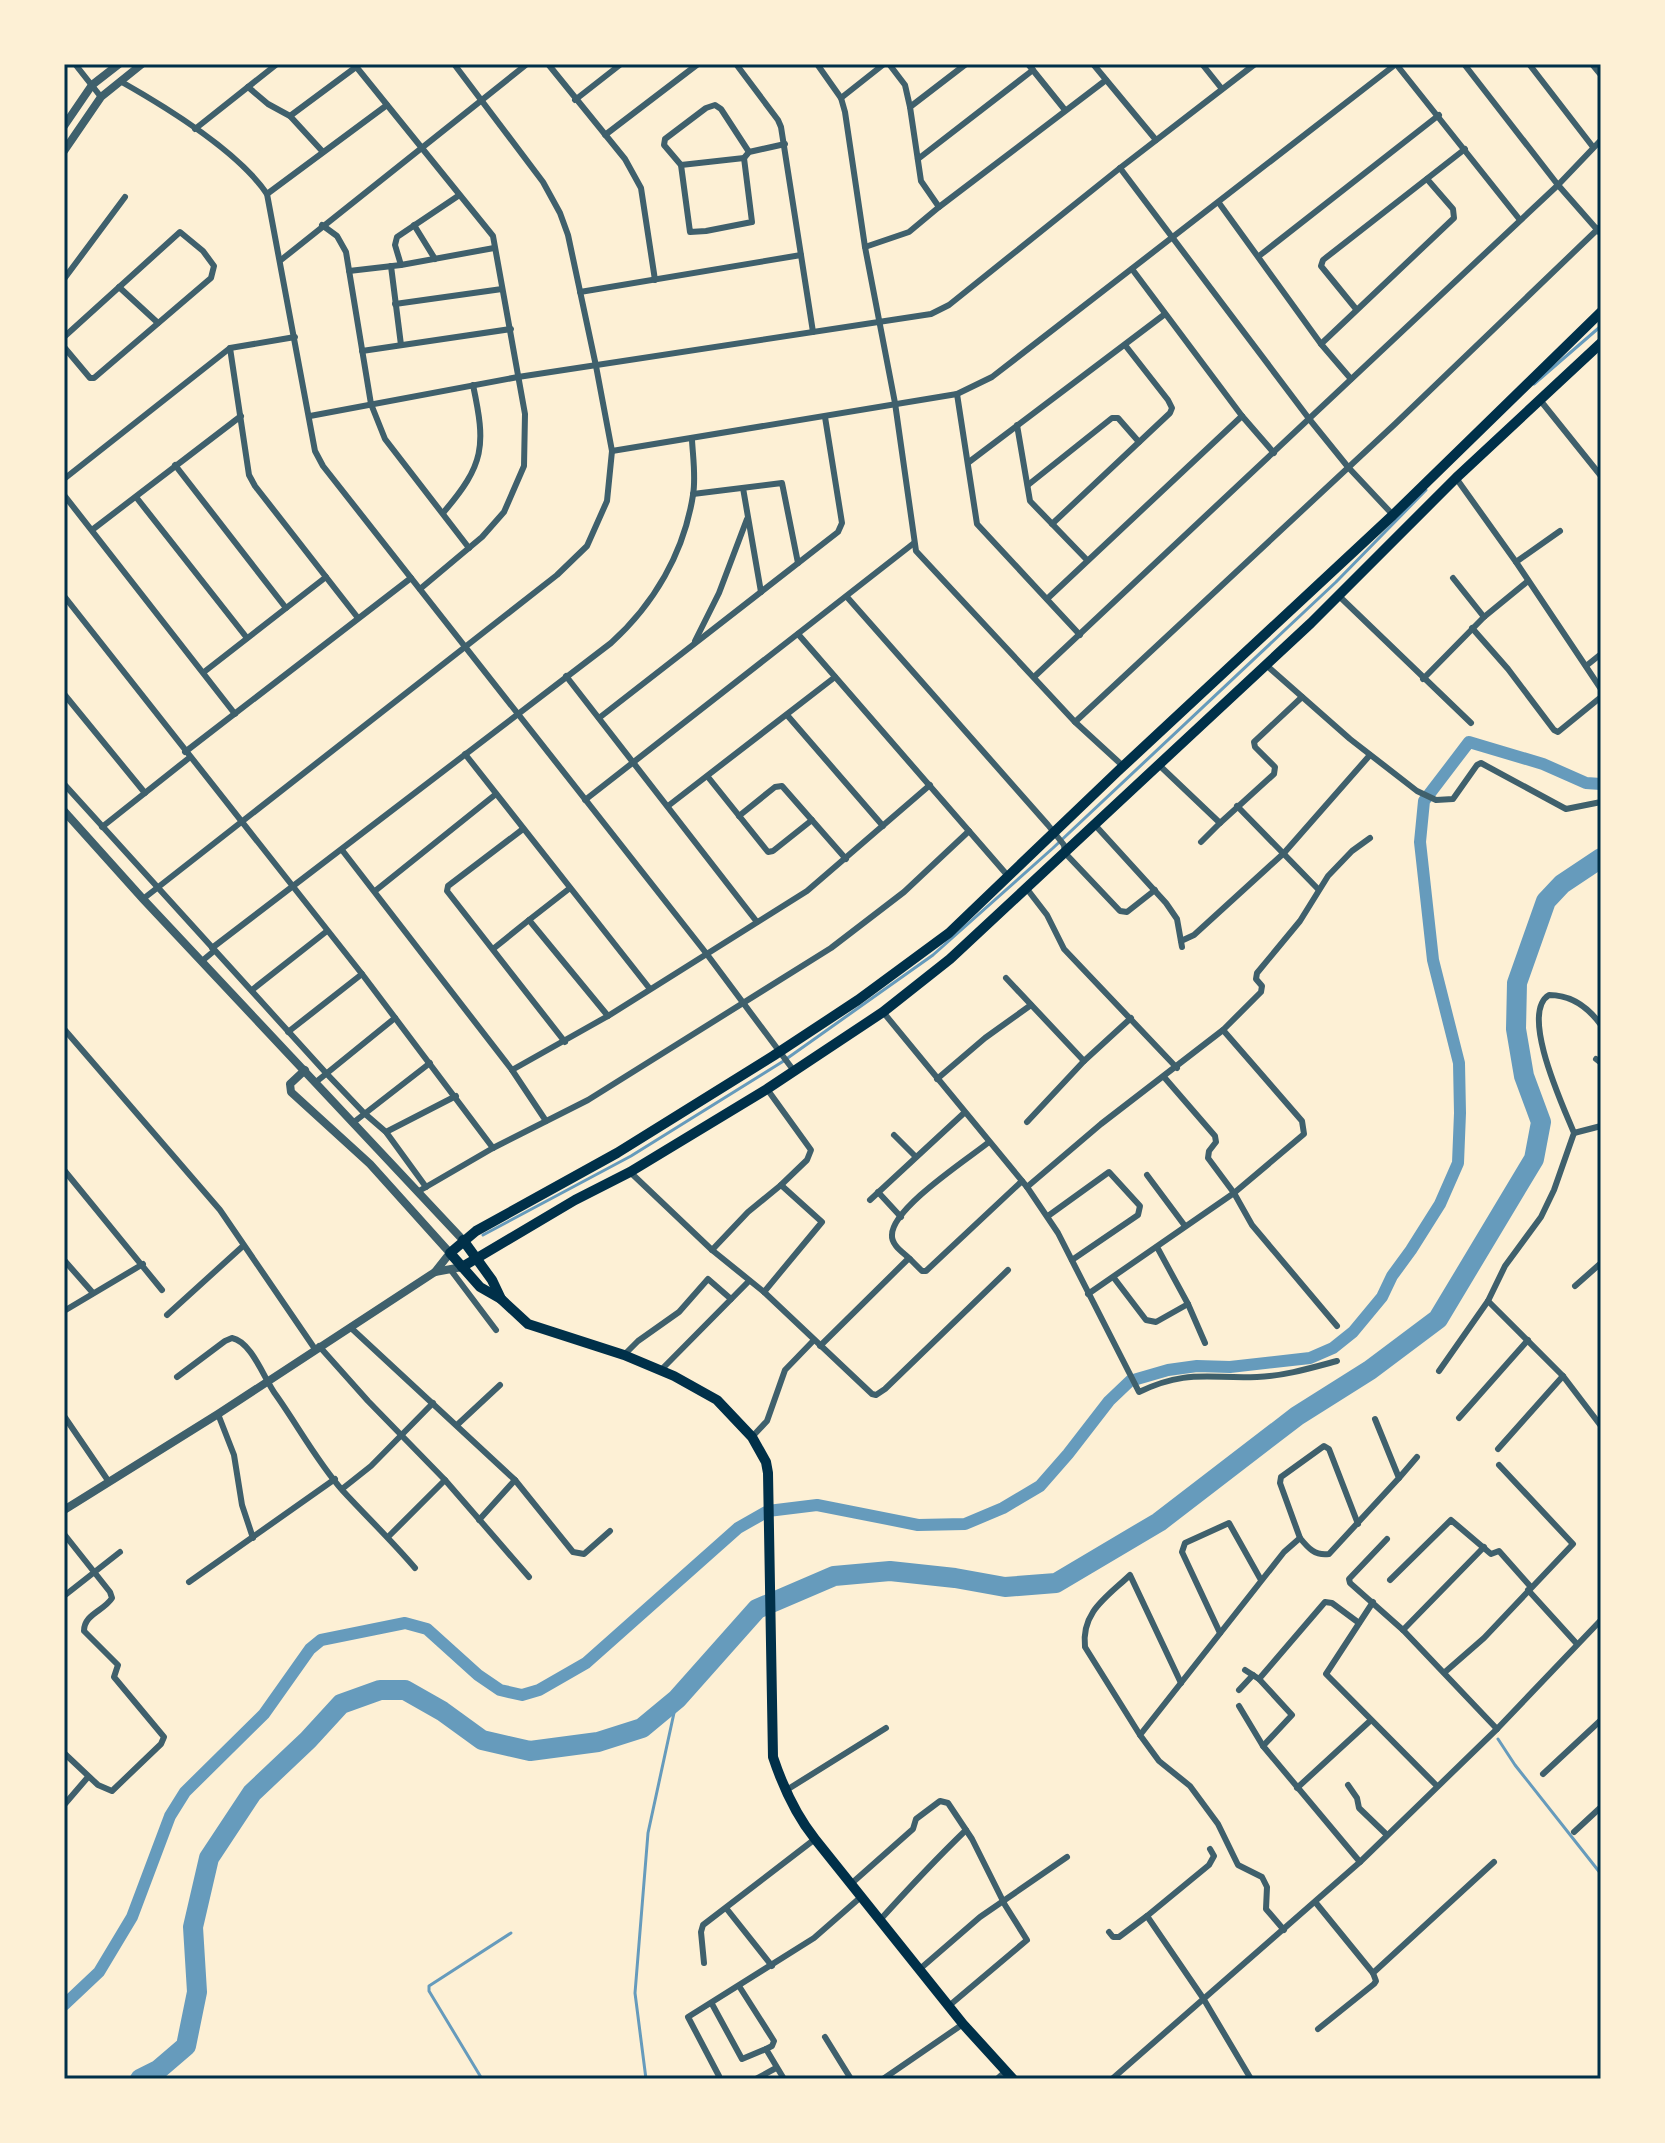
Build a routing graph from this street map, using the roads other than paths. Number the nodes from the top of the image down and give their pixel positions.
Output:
1 (75, 64) edge
2 (119, 64) edge
3 (142, 64) edge
4 (277, 64) edge
5 (454, 64) edge
6 (527, 64) edge
7 (548, 64) edge
8 (621, 64) edge
9 (698, 64) edge
10 (736, 64) edge
11 (817, 64) edge
12 (886, 64) edge
13 (966, 64) edge
14 (1093, 64) edge
15 (1202, 64) edge
16 (1255, 64) edge
17 (1396, 64) edge
18 (1464, 64) edge
19 (1529, 64) edge
20 (1592, 64) edge
21 (355, 65) edge
22 (1030, 67) edge
23 (1601, 75) edge
24 (1106, 80) junction
25 (120, 81) junction
26 (92, 85) junction
27 (248, 87) junction
28 (1222, 89) junction
29 (101, 97) junction
30 (841, 98) junction
31 (481, 100) junction
32 (575, 100) junction
33 (387, 105) junction
34 (910, 107) junction
35 (1065, 110) junction
36 (1439, 115) junction
37 (290, 116) junction
38 (64, 126) edge
39 (195, 129) junction
40 (605, 135) junction
41 (1156, 140) junction
42 (1601, 140) edge
43 (785, 144) junction
44 (421, 147) junction
45 (1593, 147) junction
46 (1465, 149) junction
47 (64, 151) edge
48 (323, 152) junction
49 (746, 155) junction
50 (918, 159) junction
51 (681, 165) junction
52 (1123, 170) junction
53 (1427, 179) junction
54 (1558, 185) junction
55 (267, 194) junction
56 (458, 196) junction
57 (125, 197) dead end
58 (1219, 203) junction
59 (939, 207) junction
60 (1520, 220) junction
61 (322, 225) junction
62 (414, 225) junction
63 (1600, 230) edge
64 (1174, 236) junction
65 (865, 247) junction
66 (494, 248) junction
67 (801, 255) junction
68 (1259, 256) junction
69 (435, 259) junction
70 (281, 260) junction
71 (401, 265) junction
72 (391, 266) junction
73 (1132, 269) junction
74 (349, 271) junction
75 (64, 279) edge
76 (655, 280) junction
77 (119, 287) junction
78 (502, 289) junction
79 (580, 292) junction
80 (395, 304) junction
81 (1356, 309) junction
82 (1601, 312) edge
83 (1165, 314) junction
84 (881, 322) junction
85 (158, 323) junction
86 (511, 329) junction
87 (813, 332) junction
88 (64, 337) edge
89 (295, 337) junction
90 (1601, 343) edge
91 (1321, 344) junction
92 (401, 345) junction
93 (1125, 345) junction
94 (64, 347) edge
95 (230, 348) junction
96 (362, 351) junction
97 (596, 366) junction
98 (518, 377) junction
99 (1351, 379) junction
100 (473, 385) junction
101 (957, 394) junction
102 (1540, 400) junction
103 (895, 403) junction
104 (371, 404) junction
105 (241, 416) junction
106 (310, 416) junction
107 (1242, 416) junction
108 (825, 417) junction
109 (1310, 420) junction
110 (1017, 425) junction
111 (692, 440) junction
112 (1139, 442) junction
113 (612, 451) junction
114 (1274, 453) junction
115 (969, 462) junction
116 (175, 465) junction
117 (1348, 467) junction
118 (1601, 476) edge
119 (1456, 478) junction
120 (64, 479) edge
121 (1028, 485) junction
122 (743, 488) junction
123 (693, 494) junction
124 (64, 495) edge
125 (136, 497) junction
126 (443, 513) junction
127 (1393, 515) junction
128 (747, 519) junction
129 (1052, 524) junction
130 (92, 530) junction
131 (1560, 531) dead end
132 (914, 543) junction
133 (469, 548) junction
134 (1087, 560) junction
135 (1516, 562) junction
136 (798, 563) junction
137 (326, 577) junction
138 (411, 578) junction
139 (1453, 578) dead end
140 (1528, 581) junction
141 (420, 589) junction
142 (761, 592) junction
143 (64, 596) edge
144 (1339, 596) junction
145 (847, 597) junction
146 (1047, 599) junction
147 (286, 608) junction
148 (1303, 614) junction
149 (1484, 617) junction
150 (358, 618) junction
151 (1472, 628) junction
152 (798, 634) junction
153 (1080, 635) junction
154 (247, 638) junction
155 (693, 644) junction
156 (464, 646) junction
157 (1601, 654) edge
158 (1266, 665) junction
159 (1586, 666) junction
160 (204, 672) junction
161 (566, 676) junction
162 (835, 677) junction
163 (1034, 677) junction
164 (1423, 679) junction
165 (1601, 689) edge
166 (64, 694) edge
167 (1302, 697) junction
168 (1601, 697) edge
169 (518, 713) junction
170 (235, 714) junction
171 (787, 715) junction
172 (599, 718) junction
173 (1075, 722) junction
174 (1471, 723) dead end
175 (465, 754) junction
176 (187, 755) junction
177 (1370, 755) junction
178 (634, 762) junction
179 (1158, 764) junction
180 (708, 777) junction
181 (1125, 777) junction
182 (64, 784) edge
183 (930, 785) junction
184 (145, 793) junction
185 (496, 794) junction
186 (585, 800) junction
187 (1601, 802) edge
188 (668, 806) junction
189 (1237, 806) junction
190 (64, 811) edge
191 (739, 816) junction
192 (812, 820) junction
193 (241, 821) junction
194 (1220, 823) junction
195 (1095, 825) junction
196 (883, 826) junction
197 (102, 827) junction
198 (523, 829) junction
199 (969, 831) junction
200 (1055, 834) junction
201 (1370, 838) dead end
202 (1201, 842) dead end
203 (1065, 849) junction
204 (342, 850) junction
205 (1284, 853) junction
206 (846, 859) junction
207 (1009, 877) junction
208 (292, 886) junction
209 (157, 888) junction
210 (570, 888) junction
211 (1027, 889) junction
212 (1318, 889) junction
213 (1155, 890) junction
214 (375, 891) junction
215 (143, 899) junction
216 (997, 901) junction
217 (529, 920) junction
218 (757, 922) junction
219 (327, 931) junction
220 (213, 949) junction
221 (493, 949) junction
222 (706, 953) junction
223 (202, 961) junction
224 (362, 974) junction
225 (1006, 978) dead end
226 (650, 989) junction
227 (252, 990) junction
228 (744, 1004) junction
229 (1031, 1005) junction
230 (883, 1012) junction
231 (608, 1016) junction
232 (395, 1018) junction
233 (1131, 1018) junction
234 (1601, 1025) edge
235 (64, 1029) edge
236 (1223, 1030) junction
237 (288, 1032) junction
238 (565, 1042) junction
239 (304, 1048) junction
240 (292, 1057) junction
241 (787, 1061) junction
242 (1084, 1061) junction
243 (430, 1063) junction
244 (1177, 1068) junction
245 (305, 1070) junction
246 (512, 1070) junction
247 (326, 1073) junction
248 (1164, 1077) junction
249 (937, 1079) junction
250 (316, 1082) junction
251 (767, 1089) junction
252 (456, 1096) junction
253 (364, 1113) junction
254 (964, 1113) junction
255 (546, 1121) junction
256 (354, 1122) junction
257 (1027, 1122) dead end
258 (1601, 1126) edge
259 (386, 1132) junction
260 (1574, 1133) junction
261 (894, 1135) dead end
262 (989, 1142) junction
263 (493, 1148) junction
264 (382, 1152) junction
265 (916, 1157) junction
266 (370, 1164) junction
267 (64, 1170) edge
268 (630, 1172) junction
269 (1147, 1175) dead end
270 (1025, 1184) junction
271 (781, 1185) junction
272 (422, 1189) junction
273 (878, 1192) junction
274 (1234, 1193) junction
275 (870, 1200) dead end
276 (1048, 1216) junction
277 (901, 1217) junction
278 (1185, 1226) junction
279 (463, 1240) junction
280 (243, 1246) junction
281 (1157, 1247) junction
282 (712, 1250) junction
283 (446, 1257) junction
284 (478, 1258) junction
285 (910, 1259) junction
286 (64, 1260) edge
287 (1072, 1260) junction
288 (143, 1264) junction
289 (1601, 1265) edge
290 (462, 1267) junction
291 (450, 1270) junction
292 (1008, 1270) dead end
293 (435, 1272) junction
294 (1114, 1278) junction
295 (749, 1281) junction
296 (1575, 1286) dead end
297 (162, 1290) dead end
298 (764, 1292) junction
299 (93, 1293) junction
300 (1088, 1294) junction
301 (501, 1299) junction
302 (731, 1299) junction
303 (1488, 1301) junction
304 (1188, 1304) junction
305 (64, 1311) edge
306 (167, 1315) dead end
307 (1337, 1326) dead end
308 (350, 1327) junction
309 (496, 1330) dead end
310 (1528, 1340) junction
311 (817, 1343) junction
312 (1205, 1343) dead end
313 (317, 1347) junction
314 (624, 1355) junction
315 (1337, 1361) dead end
316 (661, 1370) junction
317 (1439, 1371) dead end
318 (1563, 1376) junction
319 (177, 1377) dead end
320 (266, 1381) junction
321 (500, 1385) dead end
322 (433, 1403) junction
323 (218, 1414) junction
324 (64, 1416) edge
325 (1459, 1418) dead end
326 (1375, 1419) dead end
327 (457, 1425) junction
328 (1601, 1426) edge
329 (402, 1436) junction
330 (752, 1437) junction
331 (1498, 1449) dead end
332 (1417, 1457) dead end
333 (1499, 1465) dead end
334 (1399, 1478) junction
335 (335, 1479) junction
336 (445, 1480) junction
337 (515, 1480) junction
338 (109, 1482) junction
339 (342, 1489) junction
340 (64, 1510) edge
341 (479, 1520) junction
342 (1358, 1524) junction
343 (610, 1531) dead end
344 (64, 1534) edge
345 (389, 1536) junction
346 (253, 1538) junction
347 (1300, 1538) junction
348 (1387, 1539) dead end
349 (1484, 1547) junction
350 (120, 1552) dead end
351 (415, 1568) dead end
352 (94, 1573) junction
353 (529, 1577) dead end
354 (1261, 1580) junction
355 (1390, 1580) dead end
356 (189, 1582) dead end
357 (1529, 1588) junction
358 (64, 1596) edge
359 (1373, 1602) junction
360 (1601, 1620) edge
361 (1359, 1623) junction
362 (1403, 1630) junction
363 (1220, 1633) junction
364 (1577, 1644) junction
365 (1245, 1670) dead end
366 (1445, 1672) junction
367 (1256, 1677) junction
368 (1181, 1683) junction
369 (1239, 1690) dead end
370 (1239, 1706) dead end
371 (1601, 1720) edge
372 (1370, 1721) junction
373 (886, 1728) dead end
374 (1497, 1729) junction
375 (1140, 1735) junction
376 (1263, 1746) junction
377 (64, 1753) edge
378 (1543, 1774) dead end
379 (88, 1777) junction
380 (1348, 1785) dead end
381 (1437, 1786) junction
382 (1297, 1788) junction
383 (785, 1791) junction
384 (64, 1805) edge
385 (1601, 1807) edge
386 (966, 1830) junction
387 (1574, 1832) dead end
388 (1386, 1834) junction
389 (815, 1839) junction
390 (1210, 1849) dead end
391 (1067, 1857) dead end
392 (1360, 1862) junction
393 (1494, 1862) dead end
394 (852, 1883) junction
395 (862, 1896) junction
396 (1003, 1901) junction
397 (1316, 1903) junction
398 (726, 1908) junction
399 (1147, 1916) junction
400 (880, 1920) junction
401 (1284, 1930) junction
402 (1109, 1932) dead end
403 (704, 1963) dead end
404 (772, 1966) junction
405 (921, 1968) junction
406 (1373, 1973) junction
407 (739, 1986) junction
408 (1203, 1998) junction
409 (712, 2004) junction
410 (950, 2005) junction
411 (963, 2024) junction
412 (1318, 2029) dead end
413 (825, 2037) dead end
414 (766, 2049) junction
415 (776, 2068) junction
416 (1010, 2075) edge
417 (719, 2076) dead end
418 (756, 2079) edge
419 (784, 2079) edge
420 (851, 2079) edge
421 (883, 2079) edge
422 (997, 2079) edge
423 (1112, 2079) edge
424 (1251, 2079) edge

1 - 26 street
2 - 26 street
3 - 25 street
4 - 27 street
5 - 31 street
6 - 31 street
7 - 32 street
8 - 32 street
9 - 40 street
10 - 43 street
11 - 30 street
12 - 30 street
12 - 34 street
13 - 34 street
14 - 24 street
15 - 28 street
16 - 28 street
17 - 36 street
17 - 58 street
18 - 54 street
19 - 45 street
20 - 23 street
21 - 33 street
21 - 37 street
22 - 35 street
22 - 50 street
24 - 35 street
24 - 41 street
25 - 29 street
25 - 39 street
26 - 29 street
26 - 38 street
27 - 37 street
27 - 39 street
28 - 41 street
29 - 47 street
30 - 65 street
31 - 44 street
31 - 79 street
32 - 40 street
33 - 44 street
33 - 48 street
34 - 50 street
35 - 59 street
36 - 46 street
36 - 68 street
37 - 48 street
39 - 55 street
40 - 76 street
41 - 52 street
42 - 45 street
43 - 49 street
43 - 67 street
44 - 56 street
44 - 61 street
45 - 54 street
46 - 53 street
46 - 60 street
48 - 55 street
49 - 51 street
49 - 51 street
49 - 51 street
50 - 59 street
52 - 64 street
52 - 84 street
53 - 81 street
53 - 81 street
54 - 60 street
54 - 63 street
55 - 70 street
56 - 62 street
56 - 66 street
57 - 75 street
58 - 64 street
58 - 68 street
59 - 65 street
60 - 99 street
61 - 70 street
61 - 74 street
62 - 69 street
62 - 71 street
63 - 117 street
64 - 73 street
64 - 109 street
65 - 84 street
66 - 69 street
66 - 78 street
67 - 76 street
67 - 87 street
68 - 91 street
69 - 71 street
70 - 89 street
71 - 72 street
72 - 74 street
72 - 80 street
73 - 83 street
73 - 101 street
74 - 96 street
76 - 79 street
77 - 85 street
77 - 85 street
77 - 88 street
78 - 80 street
78 - 86 street
79 - 97 street
80 - 92 street
81 - 91 street
82 - 127 main road
83 - 93 street
83 - 107 street
84 - 87 street
84 - 103 street
85 - 94 street
86 - 92 street
86 - 98 street
87 - 97 street
89 - 95 street
89 - 106 street
90 - 102 main road
91 - 99 street
92 - 96 street
93 - 110 street
93 - 112 street
95 - 105 street
95 - 120 street
96 - 104 street
97 - 98 street
97 - 113 street
98 - 100 street
98 - 133 street
99 - 109 street
100 - 104 street
100 - 126 street
101 - 103 street
101 - 115 street
102 - 118 street
102 - 119 main road
103 - 108 street
103 - 132 street
104 - 106 street
104 - 126 street
105 - 116 street
105 - 137 street
106 - 138 street
107 - 114 street
107 - 134 street
108 - 111 street
108 - 136 street
109 - 114 street
109 - 117 street
110 - 115 street
110 - 121 street
111 - 113 street
111 - 123 street
112 - 121 street
112 - 129 street
113 - 156 street
114 - 153 street
115 - 146 street
116 - 125 street
116 - 147 street
117 - 127 street
117 - 173 street
119 - 135 street
119 - 144 main road
121 - 129 street
122 - 123 street
122 - 128 street
122 - 136 street
123 - 161 street
124 - 130 street
125 - 130 street
125 - 154 street
126 - 133 street
127 - 148 main road
128 - 142 street
128 - 155 street
129 - 134 street
130 - 160 street
131 - 135 street
132 - 145 street
132 - 163 street
133 - 141 street
134 - 146 street
135 - 140 street
136 - 142 street
137 - 147 street
137 - 150 street
138 - 141 street
138 - 150 street
139 - 149 street
140 - 149 street
140 - 159 street
141 - 156 street
142 - 155 street
143 - 176 street
144 - 148 main road
144 - 164 street
145 - 152 street
145 - 200 street
146 - 153 street
147 - 154 street
148 - 158 main road
148 - 181 main road
149 - 151 street
150 - 170 street
151 - 164 street
151 - 168 street
152 - 162 street
152 - 178 street
153 - 163 street
154 - 160 street
155 - 172 street
156 - 169 street
156 - 193 street
157 - 159 street
158 - 167 street
158 - 179 main road
159 - 165 street
160 - 170 street
161 - 169 street
161 - 172 street
162 - 171 street
162 - 183 street
163 - 173 street
164 - 174 street
166 - 184 street
167 - 177 street
167 - 189 street
169 - 175 street
169 - 186 street
170 - 176 street
171 - 180 street
171 - 196 street
172 - 178 street
173 - 181 street
175 - 185 street
175 - 204 street
176 - 184 street
176 - 193 street
177 - 187 street
177 - 205 street
178 - 186 street
178 - 188 street
179 - 181 main road
179 - 194 street
180 - 188 street
180 - 191 street
181 - 195 main road
181 - 200 main road
182 - 197 street
183 - 196 street
183 - 199 street
184 - 197 street
185 - 198 street
185 - 214 street
186 - 222 street
188 - 218 street
189 - 194 street
189 - 205 street
190 - 215 street
191 - 192 street
191 - 192 street
192 - 206 street
193 - 208 street
193 - 209 street
194 - 202 street
195 - 203 main road
195 - 213 street
196 - 206 street
197 - 209 street
198 - 210 street
198 - 221 street
199 - 207 street
199 - 228 street
200 - 203 street
200 - 207 main road
201 - 212 street
203 - 211 main road
203 - 213 street
204 - 208 street
204 - 214 street
205 - 212 street
205 - 213 street
206 - 218 street
207 - 216 main road
208 - 219 street
208 - 220 street
209 - 215 street
209 - 220 street
210 - 217 street
210 - 226 street
211 - 216 main road
211 - 233 street
212 - 236 street
214 - 246 street
215 - 223 street
216 - 230 main road
216 - 241 main road
217 - 221 street
217 - 231 street
218 - 222 street
219 - 224 street
219 - 227 street
220 - 223 street
220 - 227 street
221 - 238 street
222 - 226 street
222 - 228 street
223 - 240 street
224 - 232 street
224 - 237 street
225 - 229 street
226 - 231 street
227 - 237 street
228 - 241 street
228 - 255 street
229 - 242 street
229 - 249 street
230 - 241 main road
230 - 249 street
231 - 238 street
232 - 243 street
232 - 247 street
233 - 242 street
233 - 244 street
234 - 260 street
235 - 280 street
236 - 244 street
236 - 274 street
237 - 239 street
238 - 246 street
239 - 240 street
239 - 247 street
240 - 245 street
241 - 251 main road
241 - 279 main road
242 - 257 street
243 - 252 street
243 - 253 street
244 - 248 street
245 - 250 street
245 - 266 street
246 - 255 street
247 - 250 street
247 - 253 street
248 - 270 street
248 - 274 street
249 - 254 street
250 - 256 street
251 - 268 main road
251 - 271 street
252 - 259 street
252 - 263 street
253 - 256 street
253 - 259 street
254 - 262 street
254 - 265 street
255 - 263 street
256 - 264 street
258 - 260 street
259 - 272 street
260 - 303 street
261 - 265 street
262 - 270 street
262 - 277 street
263 - 272 street
264 - 266 street
264 - 272 street
265 - 273 street
266 - 283 street
267 - 288 street
268 - 282 street
268 - 284 main road
269 - 278 street
270 - 276 street
270 - 285 street
271 - 282 street
271 - 298 street
272 - 279 street
273 - 275 street
273 - 277 street
274 - 278 street
274 - 307 street
276 - 287 street
276 - 287 street
277 - 285 street
278 - 281 street
279 - 283 main road
279 - 284 main road
280 - 306 street
280 - 313 street
281 - 294 street
281 - 304 street
282 - 295 street
283 - 290 main road
283 - 291 street
283 - 293 street
284 - 290 main road
284 - 301 main road
285 - 311 street
286 - 299 street
287 - 300 street
288 - 297 street
288 - 299 street
289 - 296 street
290 - 291 street
290 - 301 main road
291 - 293 street
291 - 309 street
292 - 311 street
293 - 308 street
294 - 300 street
294 - 304 street
295 - 298 street
295 - 302 street
298 - 311 street
299 - 305 street
300 - 315 street
301 - 314 main road
302 - 314 street
302 - 316 street
303 - 310 street
303 - 317 street
304 - 312 street
308 - 313 street
308 - 322 street
310 - 318 street
310 - 325 street
311 - 330 street
313 - 320 street
313 - 329 street
314 - 316 main road
316 - 330 main road
318 - 328 street
318 - 331 street
319 - 320 street
320 - 323 street
320 - 335 street
321 - 327 street
322 - 327 street
322 - 329 street
323 - 338 street
323 - 346 street
324 - 338 street
326 - 334 street
327 - 337 street
329 - 336 street
329 - 339 street
330 - 383 main road
332 - 334 street
333 - 357 street
334 - 342 street
335 - 339 street
335 - 346 street
336 - 341 street
336 - 345 street
337 - 341 street
337 - 343 street
338 - 340 street
339 - 345 street
341 - 353 street
342 - 347 street
342 - 347 street
344 - 352 street
345 - 351 street
346 - 356 street
347 - 354 street
348 - 359 street
349 - 355 street
349 - 357 street
349 - 362 street
350 - 352 street
352 - 358 street
352 - 379 street
354 - 363 street
354 - 363 street
357 - 364 street
357 - 366 street
359 - 361 street
359 - 362 street
360 - 364 street
361 - 367 street
361 - 372 street
362 - 366 street
363 - 368 street
364 - 374 street
365 - 367 street
366 - 374 street
367 - 369 street
367 - 376 street
368 - 375 street
368 - 375 street
370 - 376 street
371 - 378 street
372 - 381 street
372 - 382 street
373 - 383 street
374 - 381 street
375 - 401 street
376 - 382 street
377 - 379 street
379 - 384 street
380 - 388 street
381 - 388 street
382 - 392 street
383 - 389 main road
385 - 387 street
386 - 394 street
386 - 396 street
386 - 400 street
388 - 392 street
389 - 394 main road
389 - 398 street
390 - 399 street
391 - 396 street
392 - 397 street
393 - 406 street
394 - 395 main road
395 - 400 main road
395 - 404 street
396 - 405 street
396 - 410 street
397 - 401 street
397 - 406 street
398 - 403 street
398 - 404 street
399 - 402 street
399 - 408 street
400 - 405 main road
401 - 408 street
404 - 407 street
405 - 410 main road
406 - 412 street
407 - 409 street
407 - 414 street
408 - 423 street
408 - 424 street
409 - 414 street
409 - 417 street
410 - 411 main road
411 - 416 main road
411 - 421 street
413 - 420 street
414 - 415 street
415 - 418 street
415 - 419 street
416 - 422 street

